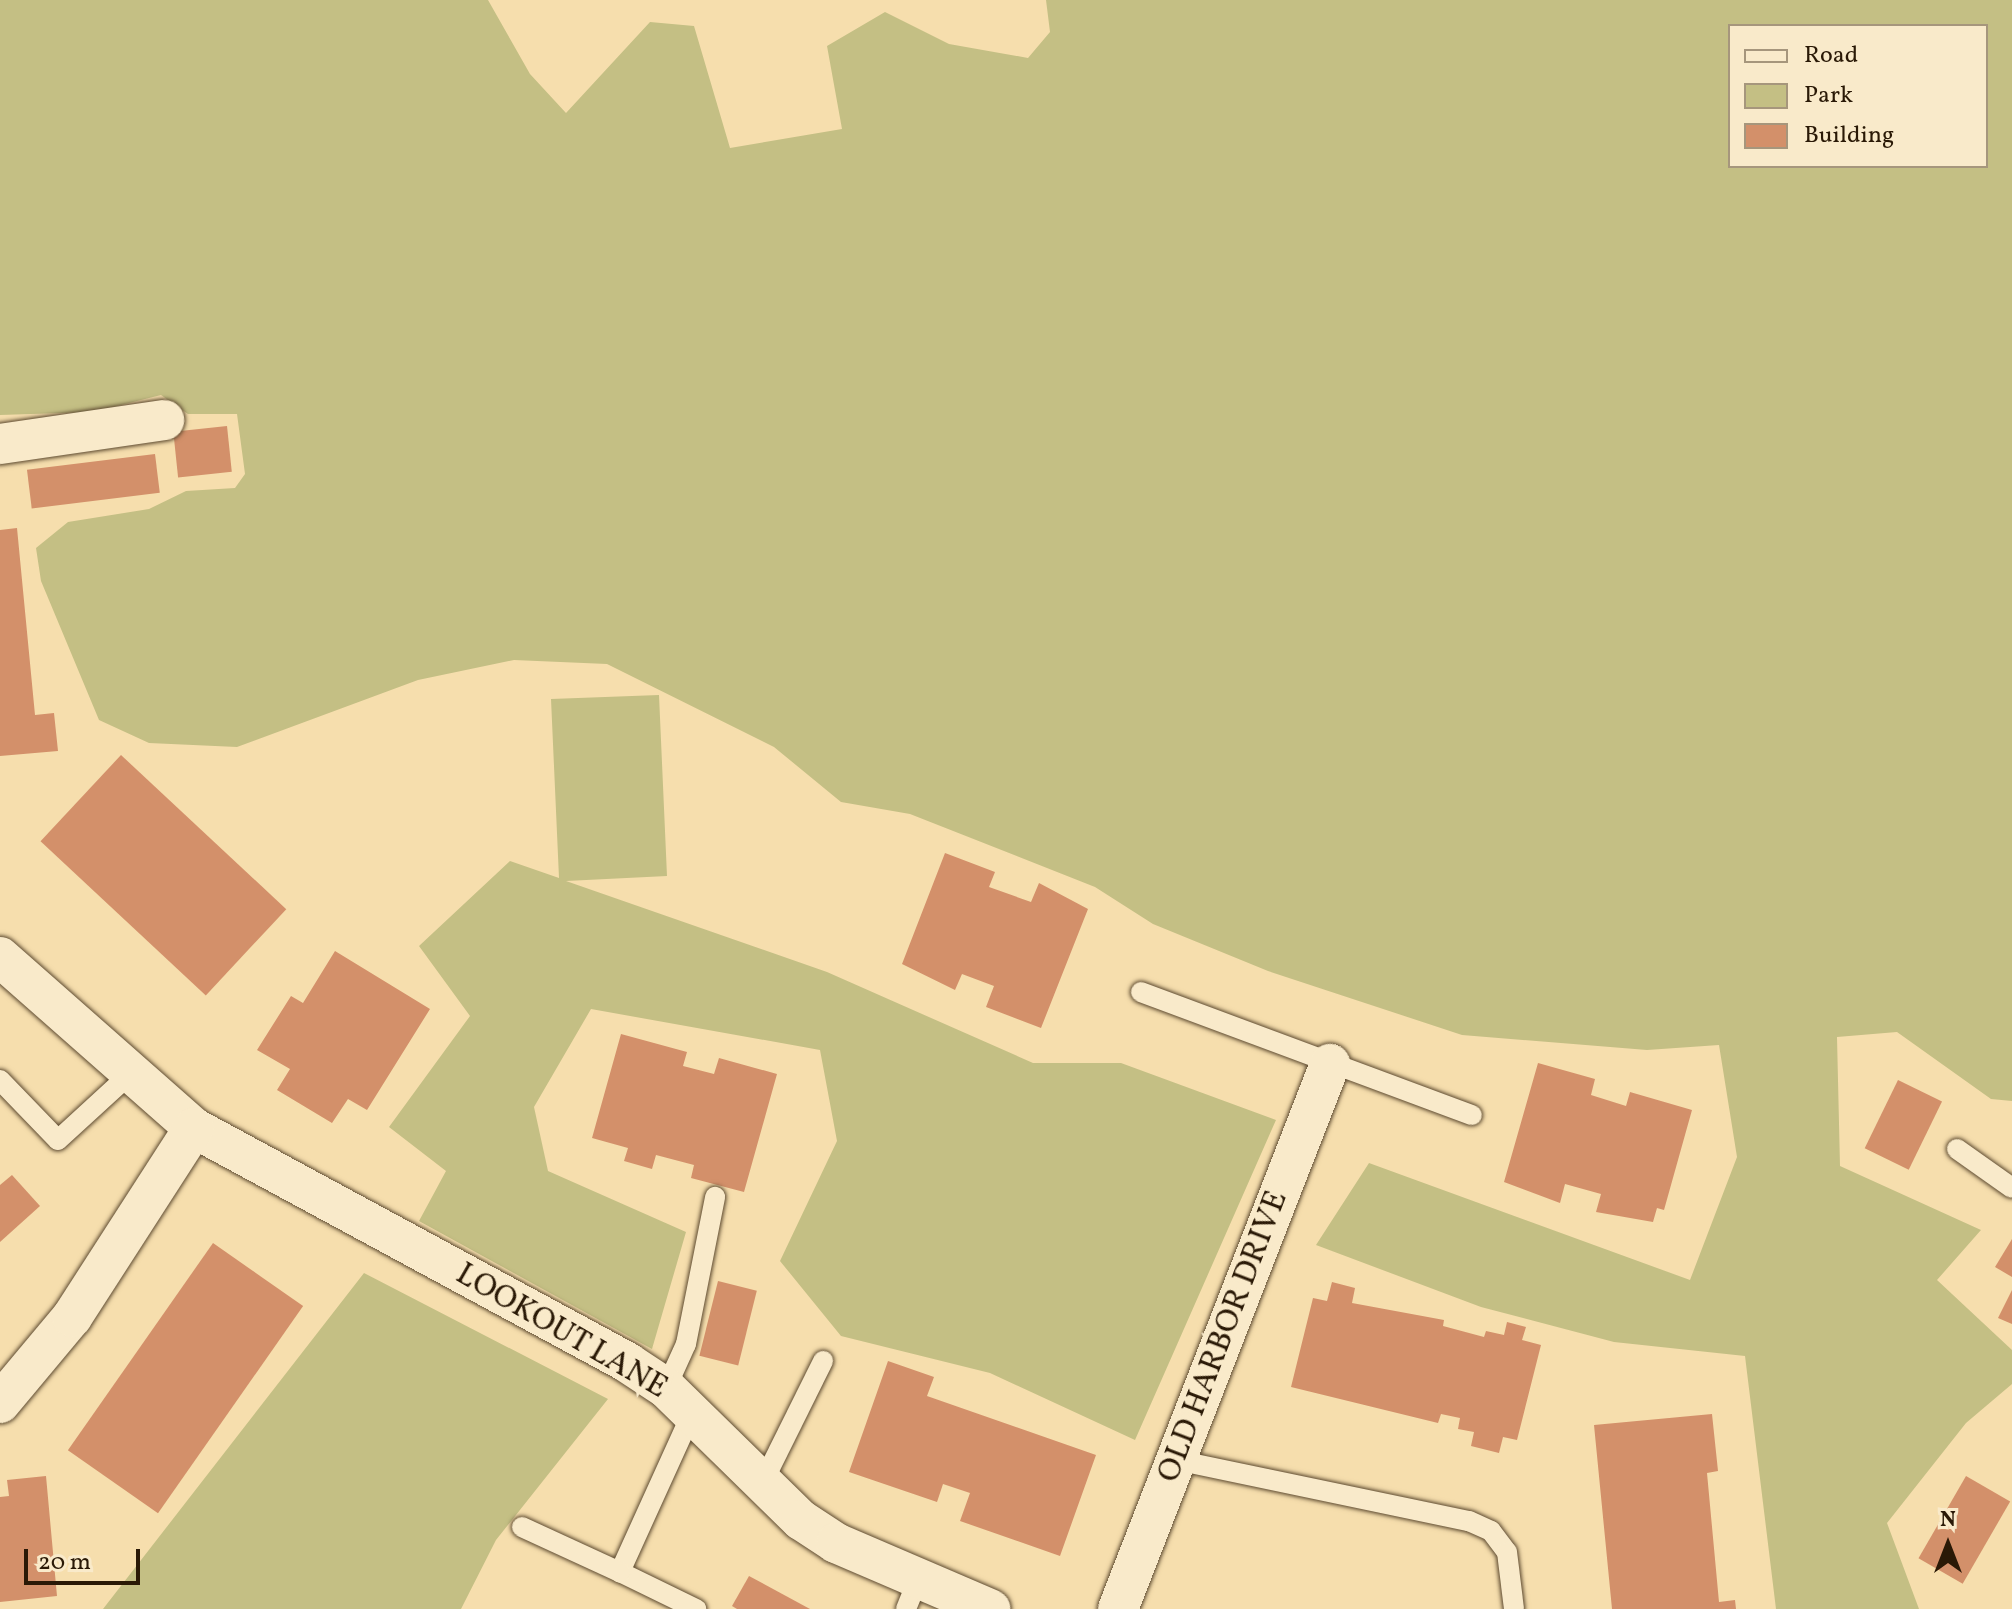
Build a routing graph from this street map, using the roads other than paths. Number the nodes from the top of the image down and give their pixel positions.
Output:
1 (164, 420) dead end
2 (0, 444) edge
3 (0, 957) edge
4 (1141, 992) dead end
5 (1330, 1064) junction
6 (129, 1075) junction
7 (0, 1080) edge
8 (1472, 1115) dead end
9 (194, 1128) junction
10 (1957, 1149) dead end
11 (2012, 1188) edge
12 (715, 1197) dead end
13 (823, 1361) dead end
14 (679, 1401) junction
15 (0, 1403) edge
16 (1176, 1460) junction
17 (764, 1480) junction
18 (522, 1527) dead end
19 (620, 1572) junction
20 (912, 1594) edge
21 (696, 1609) edge
22 (990, 1609) edge
23 (1118, 1609) edge
24 (1514, 1609) edge

1 - 2 street
3 - 6 street, LOOKOUT LANE
4 - 5 lane
5 - 8 lane
5 - 16 street, OLD HARBOR DRIVE
6 - 7 lane
6 - 9 street, LOOKOUT LANE
9 - 14 street, LOOKOUT LANE
9 - 15 street
10 - 11 lane
12 - 14 lane
13 - 17 lane
14 - 17 street, LOOKOUT LANE
14 - 19 lane
16 - 23 street, OLD HARBOR DRIVE
16 - 24 lane
17 - 20 street, LOOKOUT LANE
18 - 19 lane
19 - 21 lane
20 - 22 street, LOOKOUT LANE

